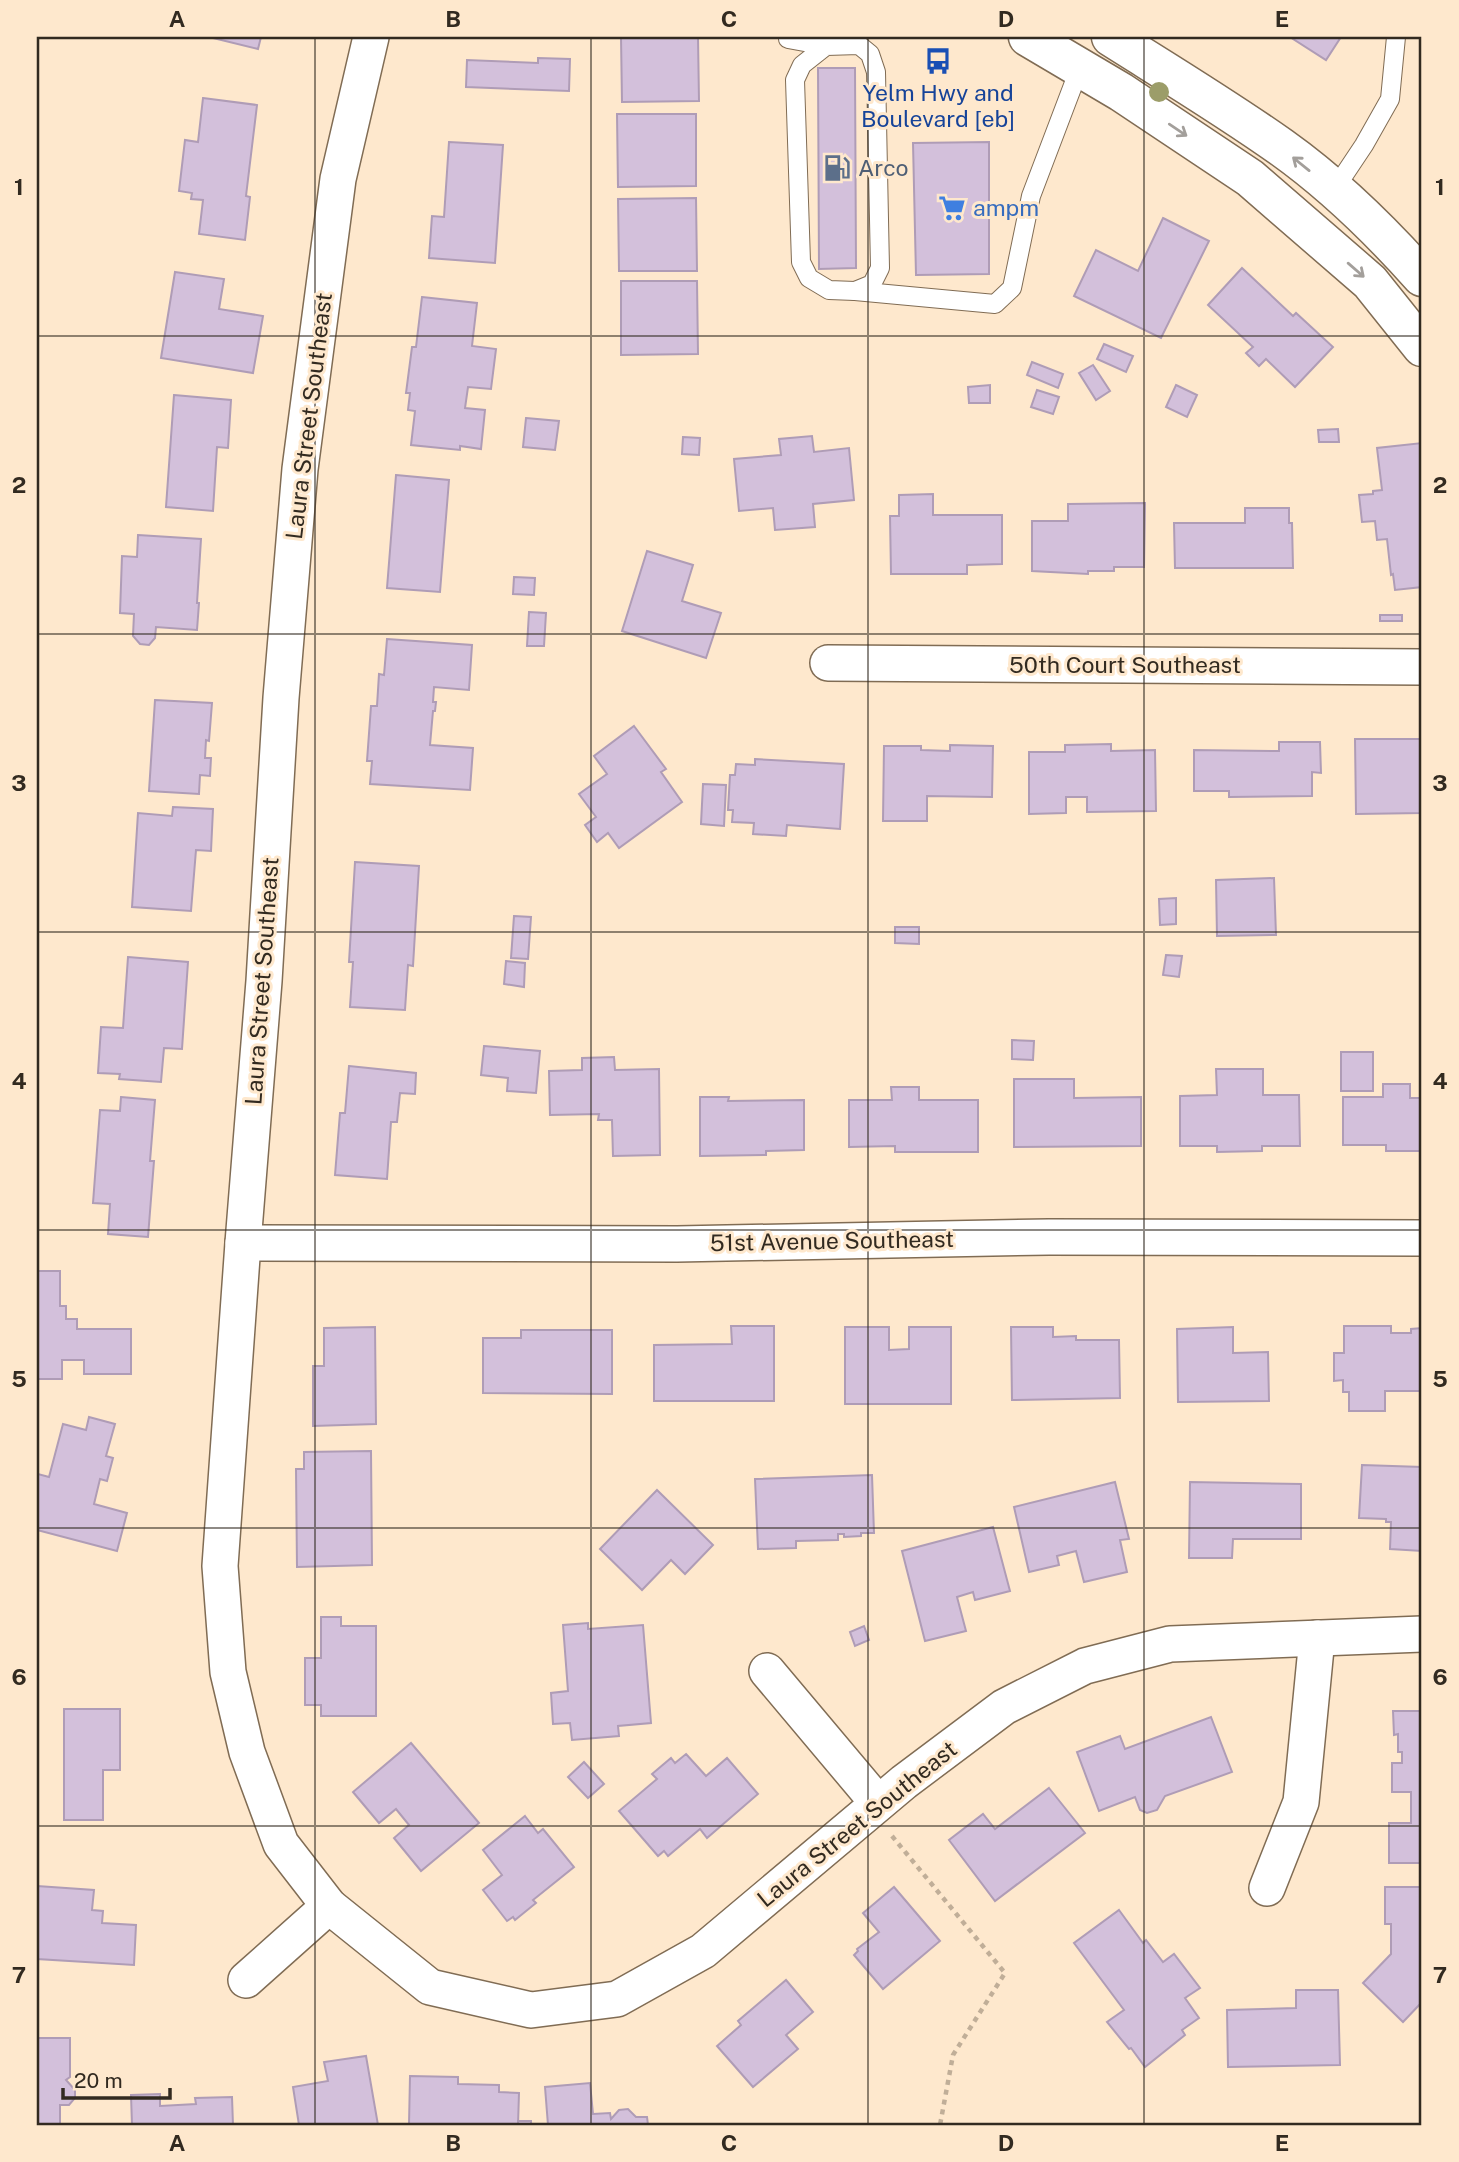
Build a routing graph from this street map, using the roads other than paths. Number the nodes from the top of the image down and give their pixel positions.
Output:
1 (371, 37) edge
2 (787, 37) edge
3 (1028, 37) edge
4 (1111, 37) edge
5 (1395, 37) edge
6 (826, 46) junction
7 (1080, 67) junction
8 (1334, 190) junction
9 (1422, 277) edge
10 (855, 291) junction
11 (1422, 348) edge
12 (828, 663) dead end
13 (1422, 667) edge
14 (1422, 1238) edge
15 (243, 1243) junction
16 (1422, 1634) edge
17 (1317, 1637) junction
18 (767, 1671) dead end
19 (875, 1806) junction
20 (1267, 1888) dead end
21 (329, 1906) junction
22 (246, 1980) dead end

1 - 15 street, Laura Street Southeast
2 - 6 lane
3 - 7 main road
8 -> 4 main road
5 - 8 lane
6 - 10 lane
6 - 10 lane
7 - 10 lane
7 -> 11 main road
8 - 9 main road
12 - 13 street, 50th Court Southeast
14 - 15 street, 51st Avenue Southeast
15 - 21 street, Laura Street Southeast
16 - 17 street, Laura Street Southeast
17 - 19 street, Laura Street Southeast
17 - 20 street
18 - 19 street
19 - 21 street, Laura Street Southeast
21 - 22 street

